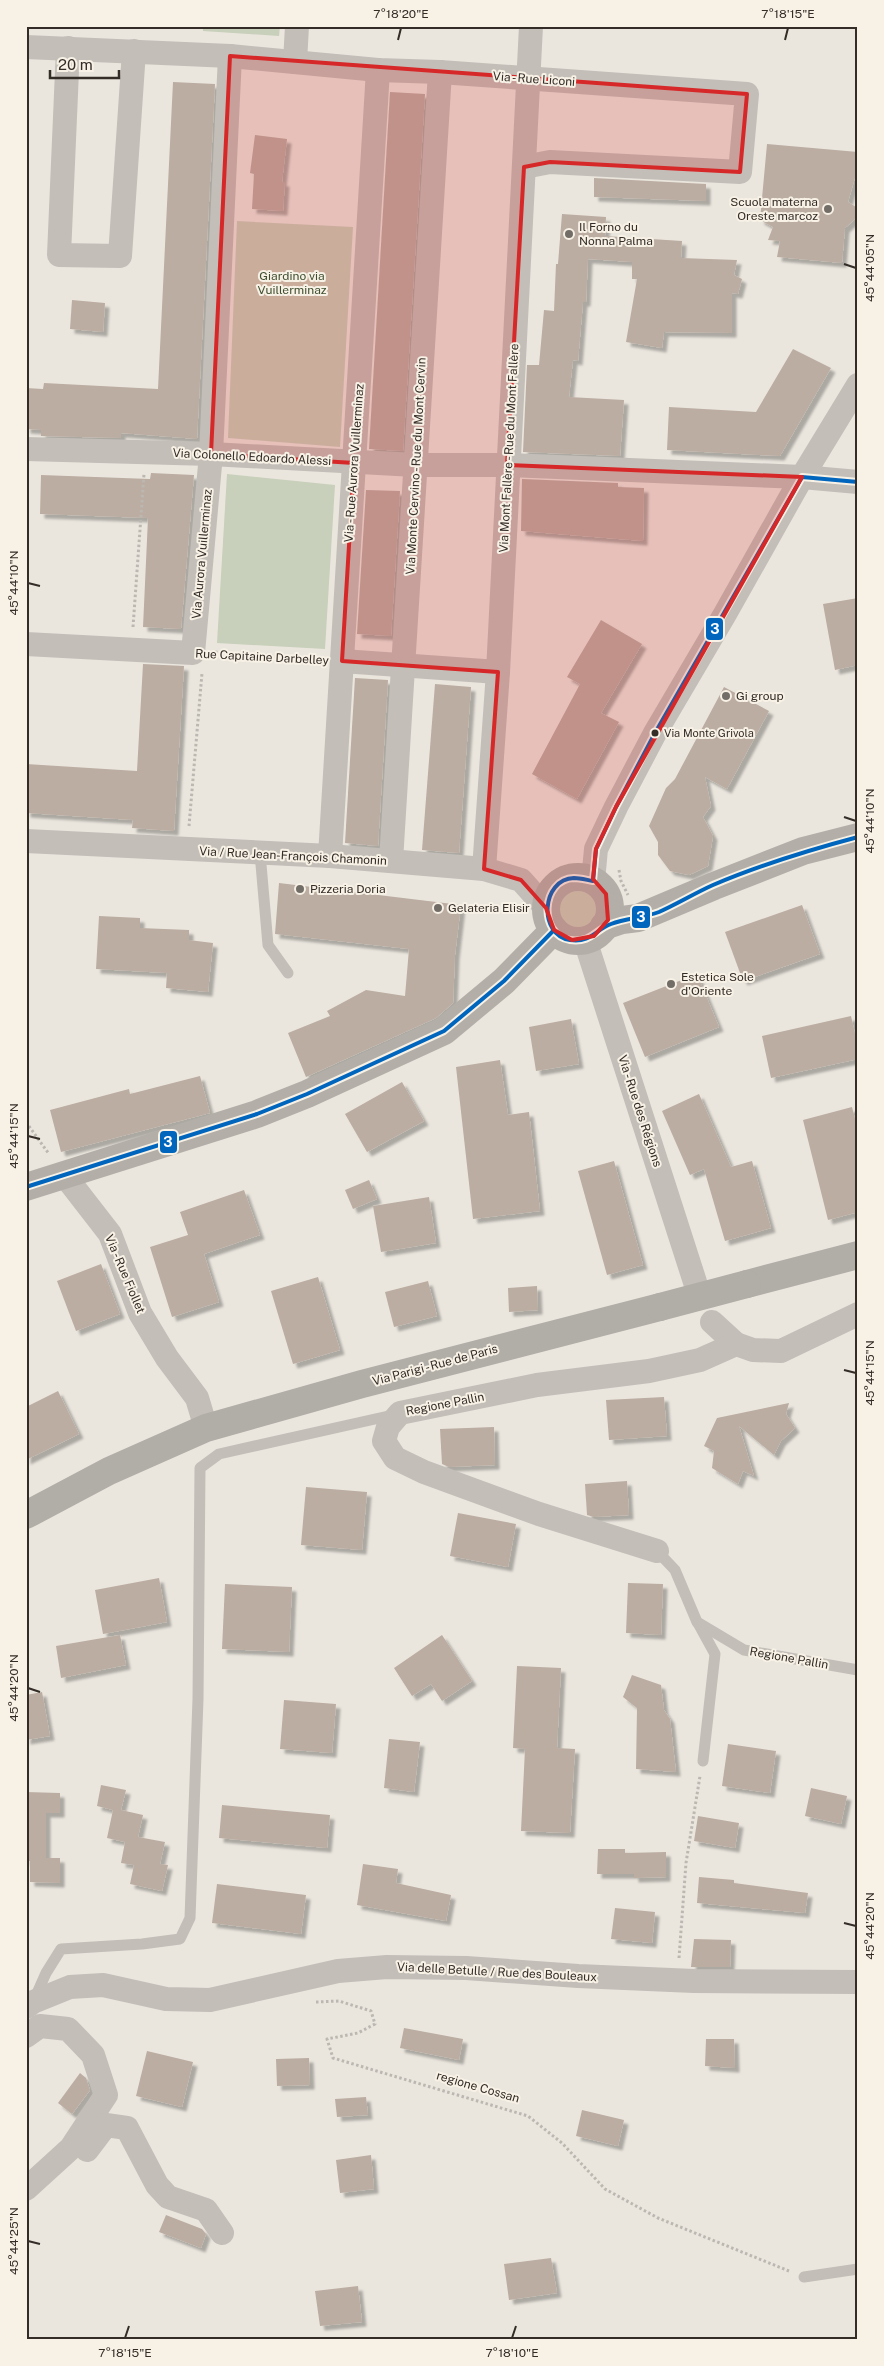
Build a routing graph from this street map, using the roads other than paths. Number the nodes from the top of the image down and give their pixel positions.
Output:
1 (297, 26) edge
2 (531, 26) edge
3 (26, 47) edge
4 (68, 48) junction
5 (134, 51) junction
6 (230, 56) junction
7 (295, 62) junction
8 (378, 70) junction
9 (440, 72) junction
10 (528, 79) junction
11 (524, 167) junction
12 (858, 385) edge
13 (26, 449) edge
14 (211, 454) junction
15 (354, 463) junction
16 (415, 465) junction
17 (508, 465) junction
18 (802, 477) junction
19 (858, 482) edge
20 (26, 644) edge
21 (193, 653) joint
22 (342, 661) junction
23 (404, 665) junction
24 (498, 672) junction
25 (858, 838) edge
26 (26, 841) edge
27 (260, 853) junction
28 (330, 856) junction
29 (391, 861) junction
30 (484, 869) junction
31 (593, 881) junction
32 (550, 919) junction
33 (594, 933) junction
34 (288, 974) dead end
35 (65, 1176) junction
36 (26, 1187) edge
37 (858, 1255) edge
38 (695, 1282) dead end
39 (858, 1314) edge
40 (712, 1322) dead end
41 (736, 1344) junction
42 (400, 1414) junction
43 (206, 1428) junction
44 (26, 1515) edge
45 (657, 1551) joint
46 (697, 1622) junction
47 (858, 1670) edge
48 (703, 1760) road end
49 (858, 1982) edge
50 (30, 2005) edge
51 (26, 2036) edge
52 (71, 2148) junction
53 (26, 2189) edge
54 (222, 2233) dead end
55 (858, 2269) edge
56 (804, 2277) road end

1 - 7 street
2 - 10 street, Via Mont Fallère - Rue du Mont Fallère
3 - 4 street, Via - Rue Liconi
4 - 5 street, Via - Rue Liconi
4 - 5 street
5 - 6 street, Via - Rue Liconi
6 - 7 street, Via - Rue Liconi
6 - 14 street
7 - 8 street, Via - Rue Liconi
8 - 9 street, Via - Rue Liconi
8 - 15 street, Via - Rue Aurora Vuillerminaz
9 - 10 street, Via - Rue Liconi
9 - 16 street, Via Monte Cervino - Rue du Mont Cervin
10 - 11 street, Via Mont Fallère - Rue du Mont Fallère
10 - 11 street, Via - Rue Liconi
11 - 17 street, Via Mont Fallère - Rue du Mont Fallère
12 - 18 street
13 - 14 street, Via Colonello Edoardo Alessi
14 - 15 street, Via Colonello Edoardo Alessi
14 - 21 street, Via Aurora Vuillerminaz
15 - 16 street, Via Colonello Edoardo Alessi
15 - 22 street, Via - Rue Aurora Vuillerminaz
16 - 17 street, Via Colonello Edoardo Alessi
16 - 23 street, Via Monte Cervino - Rue du Mont Cervin
17 - 18 street, Via Colonello Edoardo Alessi
17 - 24 street, Via Mont Fallère - Rue du Mont Fallère
18 - 19 street, Via Colonello Edoardo Alessi
18 - 31 street
20 - 21 street, Rue Capitaine Darbelley
22 - 23 street, Rue Capitaine Darbelley
22 - 28 street, Via - Rue Aurora Vuillerminaz
23 - 24 street, Rue Capitaine Darbelley
23 - 29 street, Via Monte Cervino - Rue du Mont Cervin
24 - 30 street, Via Mont Fallère - Rue du Mont Fallère
25 - 33 street
26 - 27 street, Via / Rue Jean-François Chamonin
27 - 28 street, Via / Rue Jean-François Chamonin
27 - 34 lane
28 - 29 street, Via / Rue Jean-François Chamonin
29 - 30 street, Via / Rue Jean-François Chamonin
30 - 32 street, Via / Rue Jean-François Chamonin
31 - 32 street
31 - 33 street
32 - 33 street
32 - 35 street
33 - 38 street, Via - Rue des Régions
35 - 36 street
35 - 43 street, Via - Rue Fiollet
37 - 43 main road, Via Parigi - Rue de Paris, bridge
39 - 41 street
40 - 41 street
41 - 42 street, Regione Pallin
42 - 45 street, Regione Pallin
42 - 50 lane
43 - 44 main road, Via Parigi - Rue de Paris
45 - 46 lane, Regione Pallin
46 - 47 lane, Regione Pallin
46 - 48 lane, Regione Pallin
49 - 50 street, Via delle Betulle / Rue des Bouleaux
51 - 52 street
52 - 53 street
52 - 54 street
55 - 56 lane

